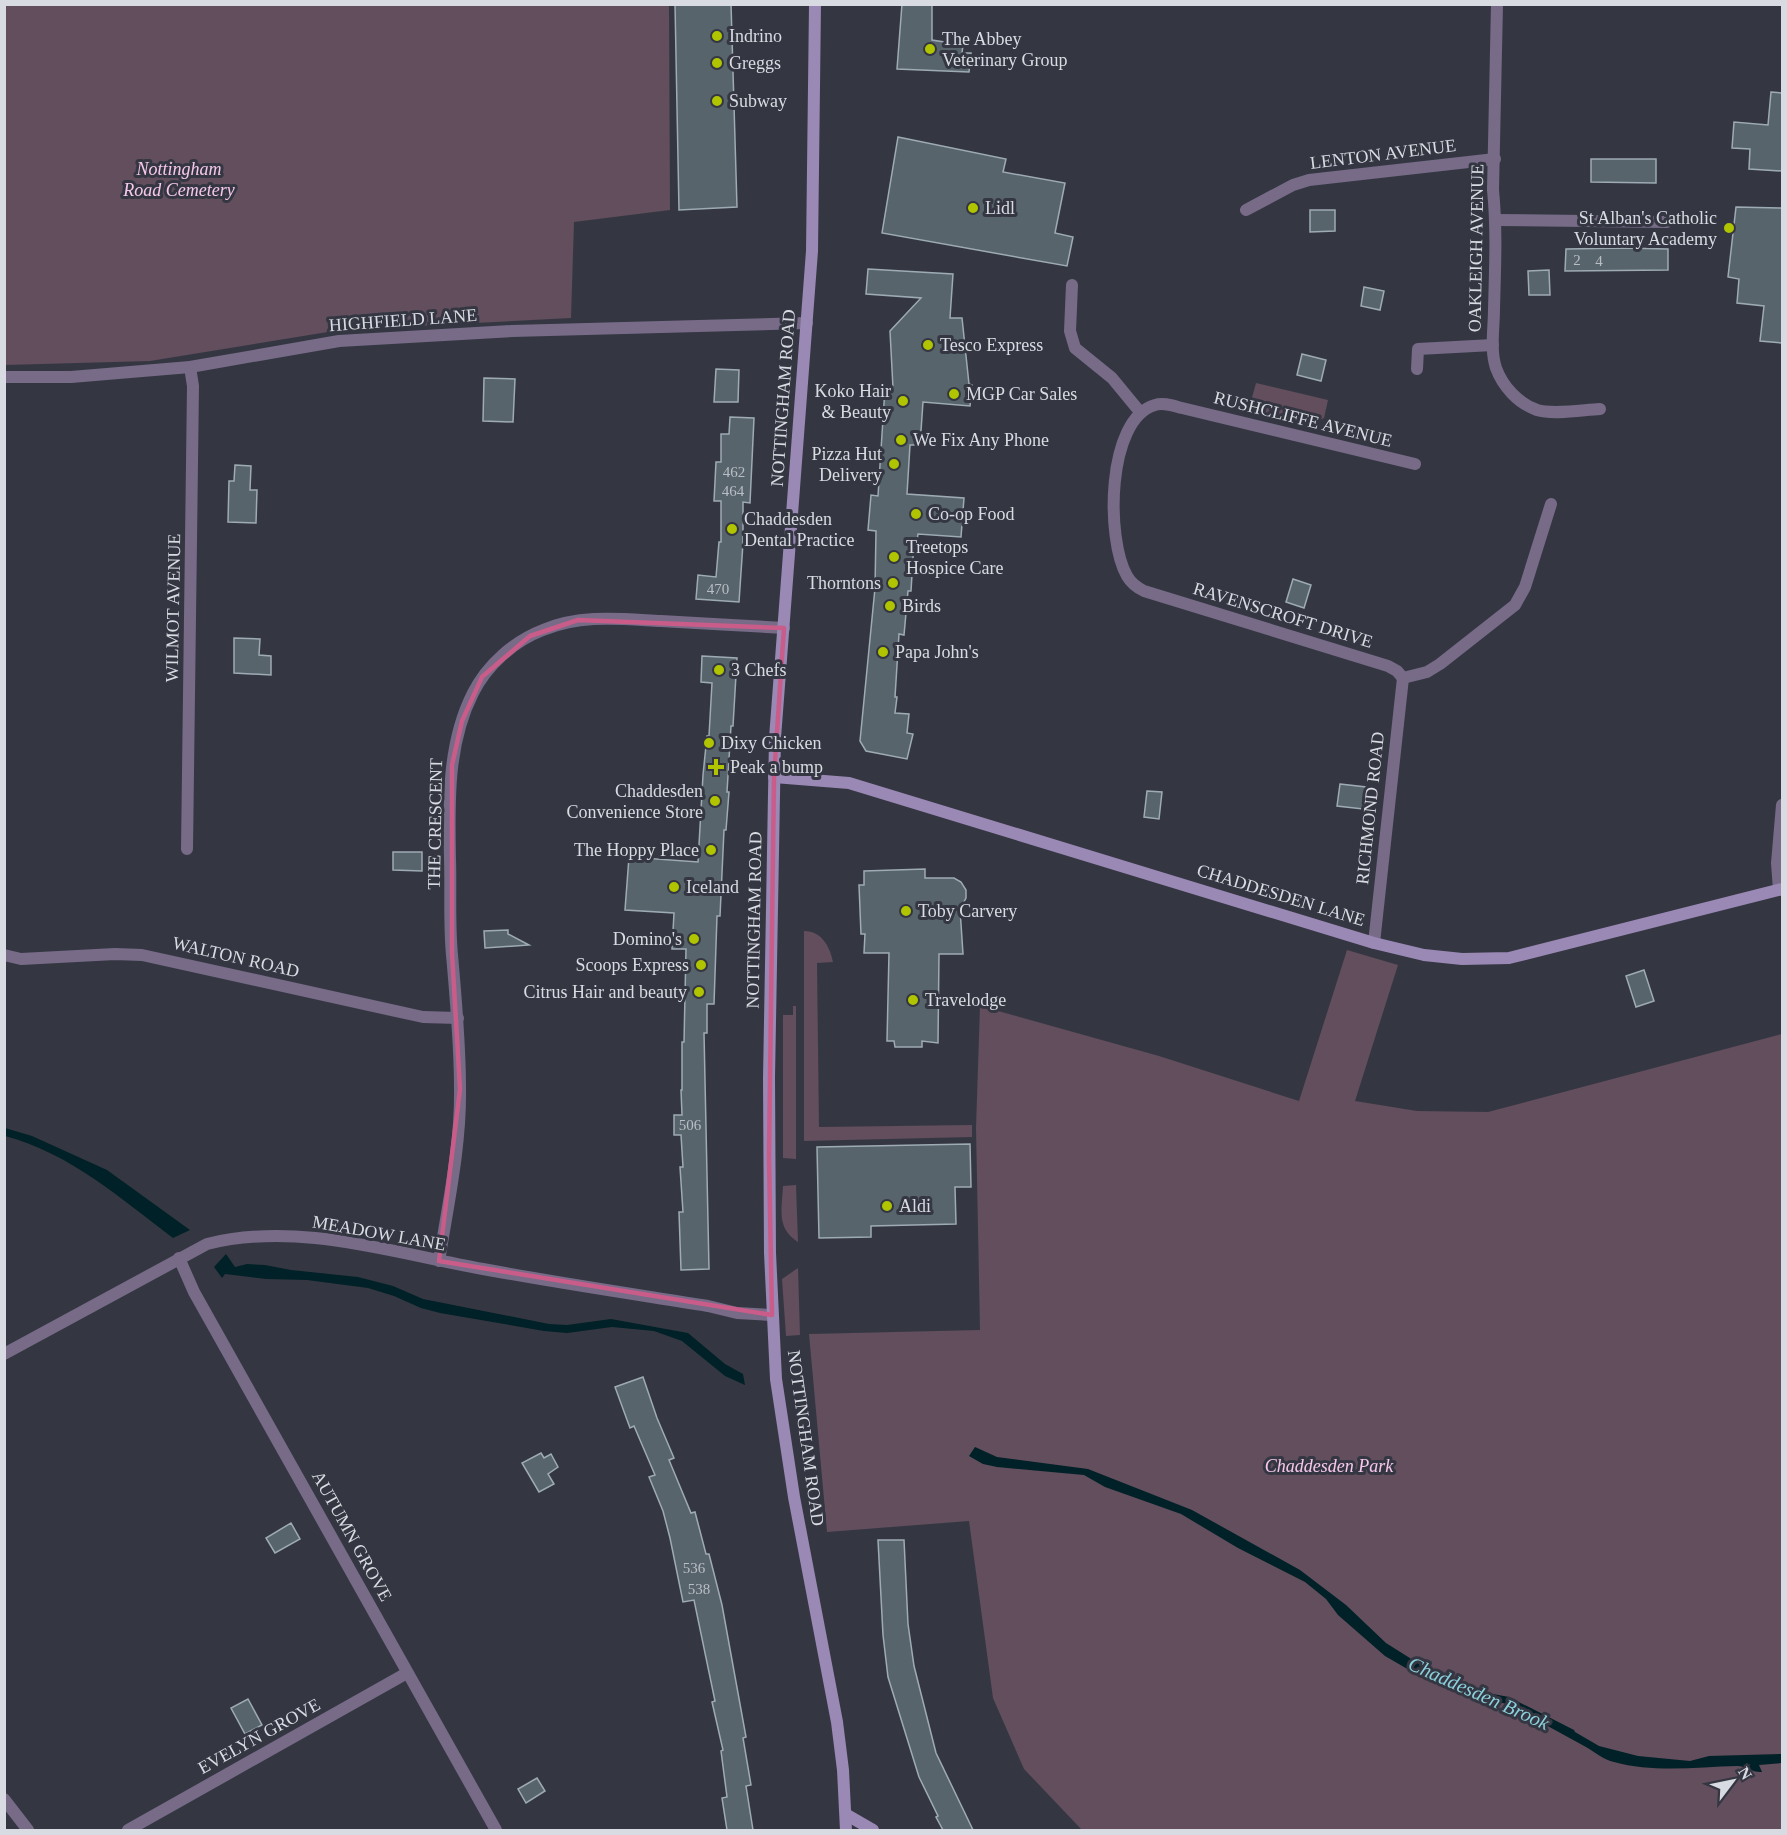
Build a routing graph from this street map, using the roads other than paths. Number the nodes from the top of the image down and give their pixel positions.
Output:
1 (815, 4) edge
2 (1497, 4) edge
3 (1495, 159) junction
4 (1246, 210) dead end
5 (1496, 220) junction
6 (1667, 222) dead end
7 (1072, 285) dead end
8 (807, 323) junction
9 (1493, 345) junction
10 (190, 367) junction
11 (1417, 369) dead end
12 (4, 377) edge
13 (1600, 409) dead end
14 (1140, 412) junction
15 (1415, 464) dead end
16 (1551, 504) dead end
17 (784, 628) junction
18 (1403, 678) junction
19 (774, 777) junction
20 (1782, 805) edge
21 (187, 849) dead end
22 (1781, 889) edge
23 (1374, 943) junction
24 (4, 955) edge
25 (458, 1018) junction
26 (179, 1258) junction
27 (439, 1261) junction
28 (772, 1315) junction
29 (4, 1354) edge
30 (407, 1673) junction
31 (4, 1799) edge
32 (847, 1815) junction
33 (28, 1830) edge
34 (128, 1830) edge
35 (496, 1830) edge
36 (846, 1830) edge
37 (873, 1830) edge

1 - 8 street, NOTTINGHAM ROAD
2 - 3 street, OAKLEIGH AVENUE
3 - 4 street, LENTON AVENUE
3 - 5 street, OAKLEIGH AVENUE
5 - 6 street
5 - 9 street, OAKLEIGH AVENUE
7 - 14 street
8 - 10 street, HIGHFIELD LANE
8 - 17 street, NOTTINGHAM ROAD
9 - 11 street
9 - 13 street, OAKLEIGH AVENUE
10 - 12 street, HIGHFIELD LANE
10 - 21 street, WILMOT AVENUE
14 - 15 street, RUSHCLIFFE AVENUE
14 - 18 street, RAVENSCROFT DRIVE
16 - 18 street
17 - 19 street, NOTTINGHAM ROAD
17 - 25 street, THE CRESCENT
18 - 23 street, RICHMOND ROAD
19 - 23 street, CHADDESDEN LANE
19 - 28 street, NOTTINGHAM ROAD
20 - 22 street
22 - 23 street, CHADDESDEN LANE
24 - 25 street, WALTON ROAD
25 - 27 street, THE CRESCENT
26 - 27 street, MEADOW LANE
26 - 29 street, MEADOW LANE
26 - 30 street, AUTUMN GROVE
27 - 28 street, MEADOW LANE
28 - 32 street, NOTTINGHAM ROAD
30 - 34 street, EVELYN GROVE
30 - 35 street, AUTUMN GROVE
31 - 33 street
32 - 36 street, NOTTINGHAM ROAD
32 - 37 street

